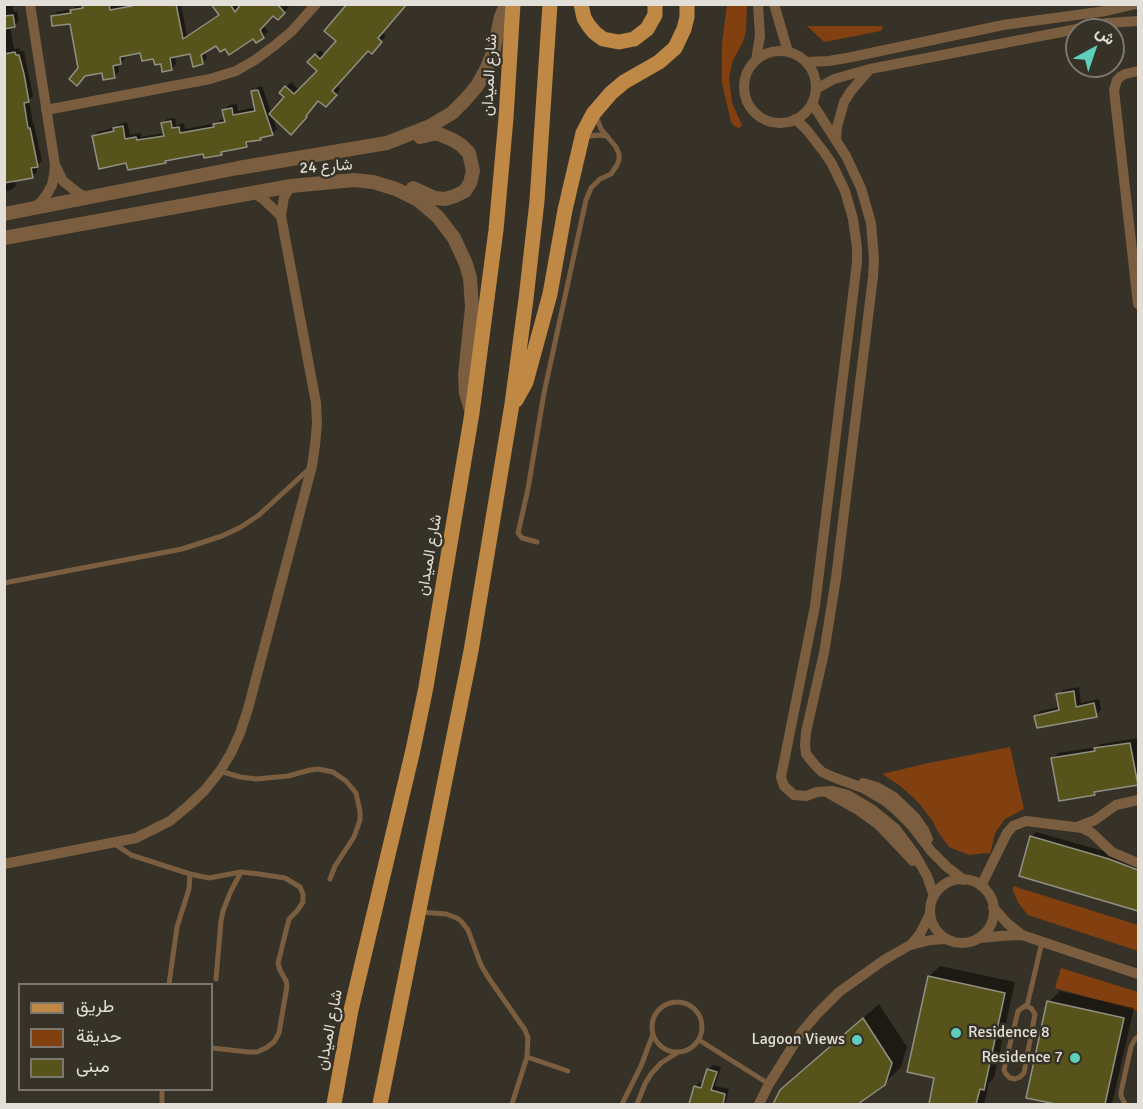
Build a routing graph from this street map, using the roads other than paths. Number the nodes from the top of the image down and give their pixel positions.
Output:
1 (30, 4) edge
2 (315, 4) edge
3 (506, 4) edge
4 (513, 4) edge
5 (550, 4) edge
6 (581, 4) edge
7 (656, 4) edge
8 (687, 4) edge
9 (758, 4) edge
10 (774, 4) edge
11 (1136, 4) edge
12 (1138, 21) edge
13 (1003, 25) junction
14 (1006, 43) junction
15 (788, 52) junction
16 (756, 60) junction
17 (806, 62) junction
18 (870, 69) junction
19 (1138, 71) edge
20 (816, 88) junction
21 (812, 103) junction
22 (46, 110) junction
23 (595, 111) junction
24 (795, 119) junction
25 (607, 136) junction
26 (582, 137) junction
27 (836, 140) junction
28 (387, 143) junction
29 (55, 165) junction
30 (291, 186) junction
31 (391, 187) junction
32 (252, 192) junction
33 (86, 197) junction
34 (33, 208) junction
35 (4, 213) edge
36 (280, 216) junction
37 (4, 238) edge
38 (1138, 304) edge
39 (512, 404) junction
40 (472, 413) junction
41 (312, 466) junction
42 (537, 542) dead end
43 (4, 583) edge
44 (220, 771) junction
45 (825, 791) junction
46 (1138, 800) edge
47 (908, 815) junction
48 (1101, 817) junction
49 (1077, 827) junction
50 (895, 828) junction
51 (1100, 841) junction
52 (115, 843) junction
53 (1138, 863) edge
54 (4, 864) edge
55 (922, 867) junction
56 (241, 872) junction
57 (190, 874) junction
58 (330, 879) dead end
59 (964, 880) junction
60 (981, 886) junction
61 (934, 896) junction
62 (993, 907) junction
63 (419, 912) junction
64 (930, 914) junction
65 (1022, 935) junction
66 (979, 938) junction
67 (945, 939) junction
68 (1042, 942) junction
69 (910, 945) junction
70 (1138, 974) edge
71 (216, 979) dead end
72 (169, 983) edge
73 (1028, 1006) junction
74 (653, 1033) junction
75 (1138, 1037) edge
76 (699, 1040) junction
77 (213, 1048) edge
78 (677, 1052) junction
79 (527, 1057) junction
80 (568, 1071) dead end
81 (769, 1084) junction
82 (334, 1104) edge
83 (380, 1104) edge
84 (512, 1104) edge
85 (622, 1104) edge
86 (637, 1104) edge
87 (759, 1104) edge
88 (1125, 1104) edge

1 - 22 street
2 - 22 street
3 - 28 street, شارع 24
4 - 40 main road, شارع الميدان
5 - 39 main road
6 - 7 main road
8 - 23 main road
9 - 16 street
10 - 15 street
11 - 13 street
12 - 14 street
13 - 14 street
13 - 17 street
14 - 18 street
15 - 16 street
15 - 17 street
16 - 24 street
17 - 20 street
18 - 20 street
18 - 27 street
19 - 38 street
20 - 21 street
21 - 24 street
21 - 27 street
22 - 29 street
23 - 25 lane
23 - 26 main road
24 - 45 street
25 - 26 lane
25 - 42 lane
26 - 39 main road
27 - 47 street
28 - 31 street
28 - 33 street, شارع 24
29 - 33 street
29 - 34 street
30 - 31 street, شارع 24
30 - 32 street, شارع 24
30 - 36 street
31 - 40 street, شارع 24
32 - 36 street
32 - 37 street, شارع 24
33 - 34 street, شارع 24
34 - 35 street, شارع 24
36 - 41 street
39 - 63 main road
40 - 82 main road, شارع الميدان
41 - 43 lane
41 - 44 street
44 - 52 street
44 - 58 lane
45 - 50 street
45 - 55 street
46 - 48 street
47 - 50 street
47 - 59 street
48 - 49 street
48 - 51 street
49 - 51 street
49 - 60 street
50 - 55 street
51 - 53 street
52 - 54 street
52 - 57 lane
55 - 61 street
56 - 57 lane
56 - 71 lane
56 - 77 lane
57 - 72 lane
59 - 60 street
59 - 61 street
60 - 62 street
61 - 64 street
62 - 65 street
62 - 66 street
63 - 79 lane
63 - 83 main road
64 - 67 street
64 - 69 street
65 - 66 street
65 - 68 street
66 - 67 street
67 - 69 street
68 - 70 street
68 - 73 lane
69 - 81 street
73 - 73 lane
74 - 76 lane
74 - 78 lane
74 - 85 lane
75 - 88 lane
76 - 78 lane
76 - 81 lane
78 - 86 lane
79 - 80 lane
79 - 84 lane
81 - 87 street

